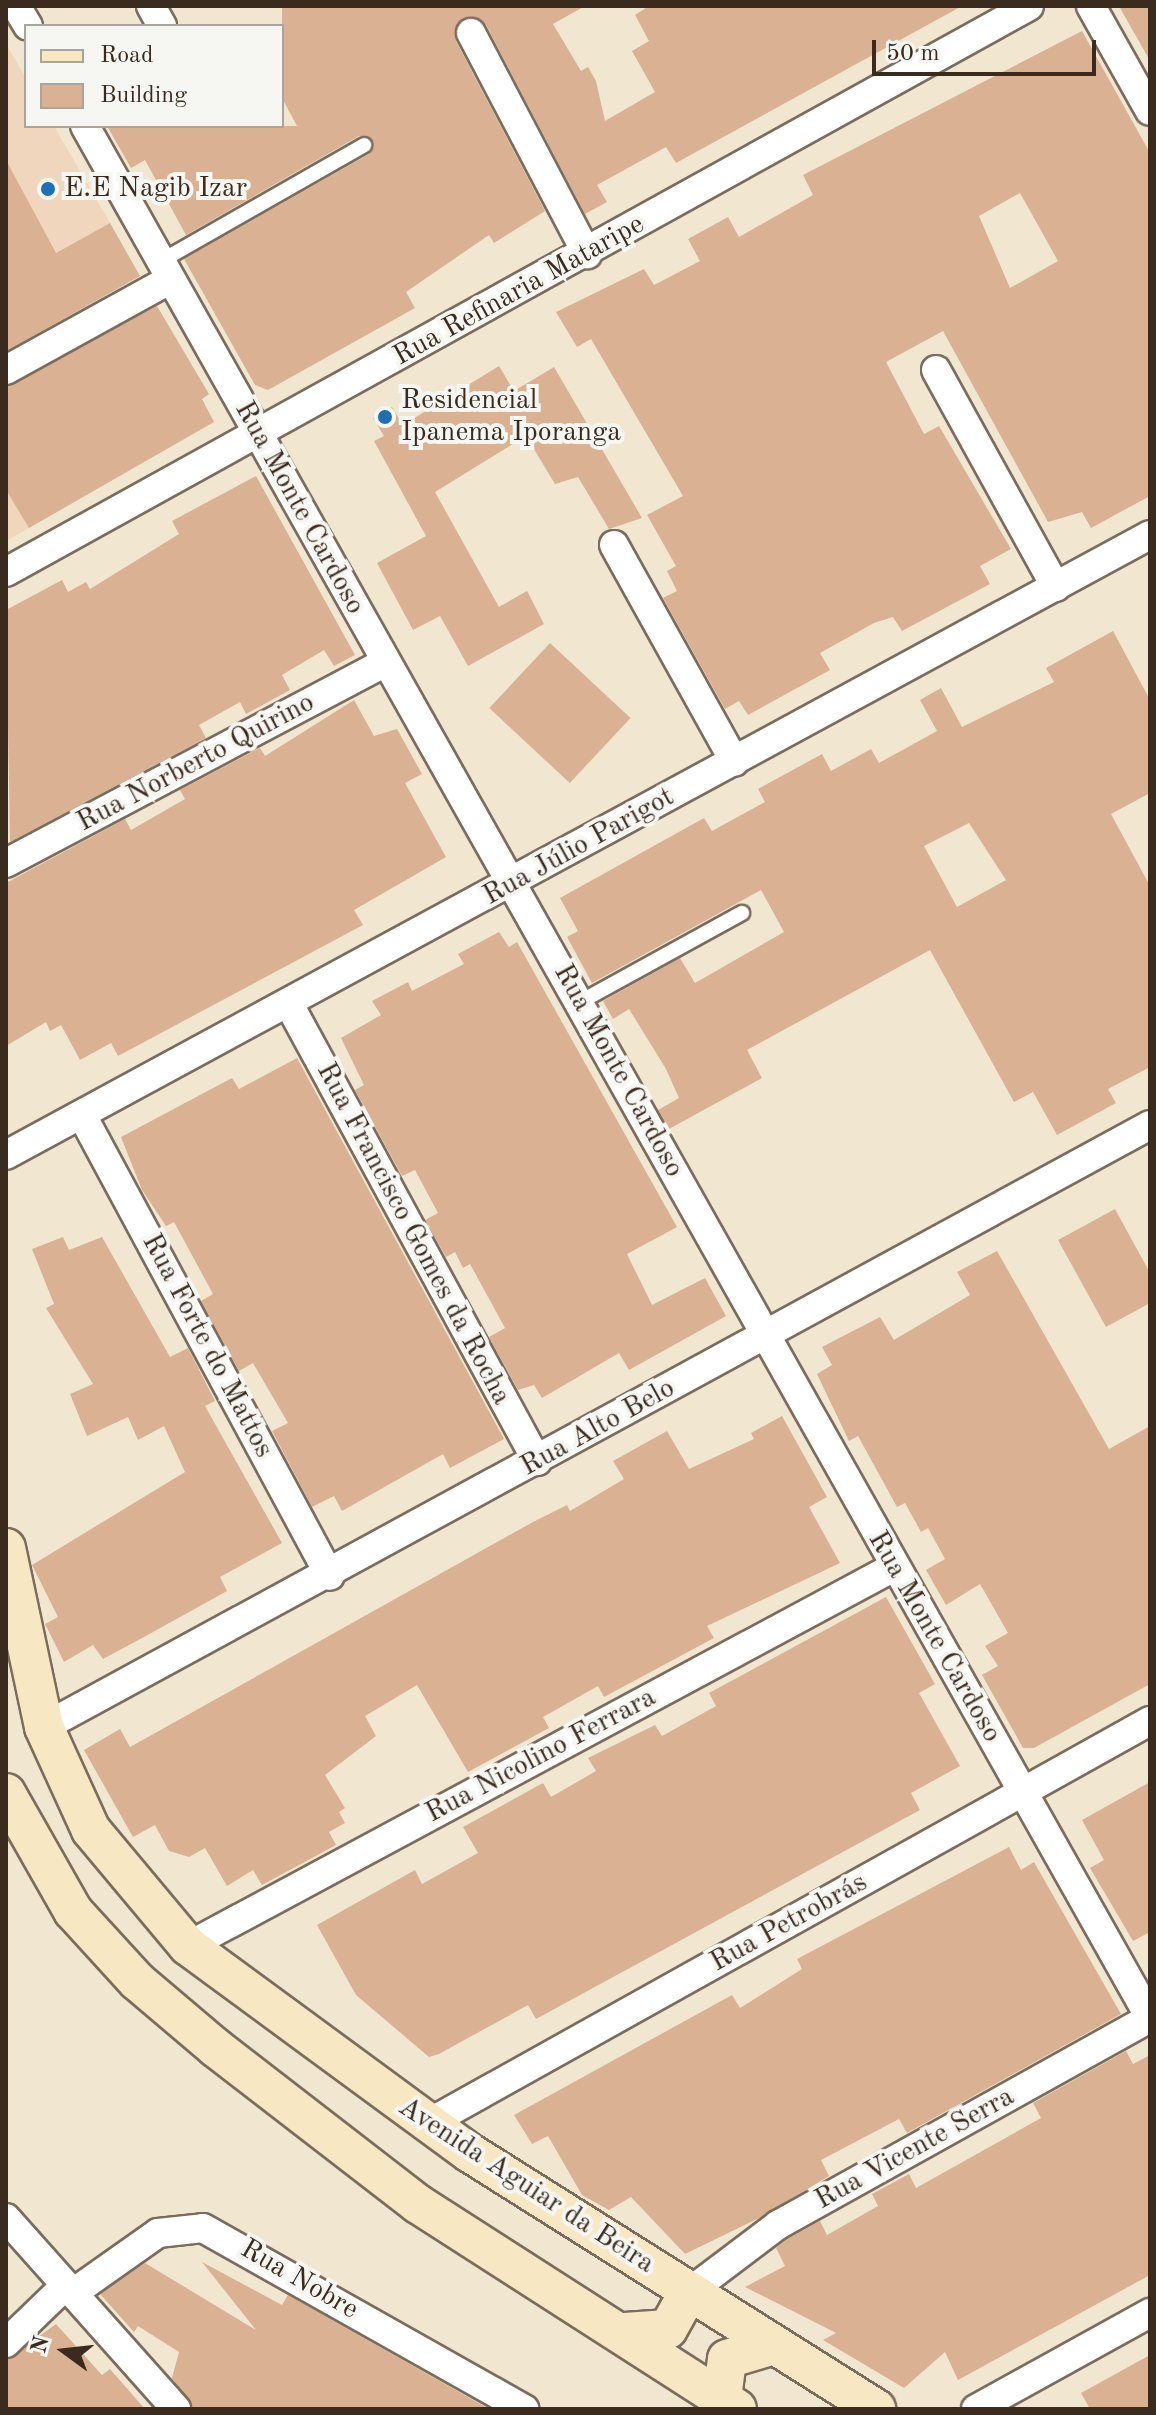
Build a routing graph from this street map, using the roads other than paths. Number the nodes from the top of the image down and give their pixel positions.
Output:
1 (16, 6) edge
2 (151, 6) edge
3 (1029, 6) edge
4 (1091, 6) edge
5 (27, 24) edge
6 (161, 24) edge
7 (471, 33) dead end
8 (1150, 111) edge
9 (86, 128) edge
10 (364, 145) dead end
11 (587, 254) junction
12 (166, 270) junction
13 (6, 370) edge
14 (936, 370) dead end
15 (259, 436) junction
16 (1150, 535) edge
17 (614, 545) dead end
18 (6, 572) edge
19 (1056, 587) junction
20 (385, 662) junction
21 (735, 762) junction
22 (6, 863) edge
23 (511, 883) junction
24 (742, 913) dead end
25 (580, 1002) junction
26 (290, 1006) junction
27 (83, 1117) junction
28 (1150, 1125) edge
29 (6, 1155) edge
30 (765, 1336) junction
31 (537, 1461) junction
32 (6, 1548) edge
33 (894, 1567) junction
34 (330, 1576) junction
35 (1150, 1721) edge
36 (44, 1727) junction
37 (1023, 1794) junction
38 (6, 1795) edge
39 (188, 1946) junction
40 (1150, 2018) edge
41 (427, 2124) junction
42 (6, 2218) edge
43 (69, 2290) junction
44 (688, 2293) junction
45 (1150, 2313) edge
46 (625, 2332) junction
47 (6, 2343) edge
48 (767, 2347) junction
49 (729, 2404) edge
50 (176, 2409) edge
51 (524, 2409) edge
52 (876, 2409) edge
53 (976, 2409) edge

1 - 5 street
2 - 6 street
3 - 11 street, Rua Refinaria Mataripe
4 - 8 street
7 - 11 street
9 - 12 street, Rua Monte Cardoso
10 - 12 lane
11 - 15 street, Rua Refinaria Mataripe
12 - 13 street
12 - 15 street, Rua Monte Cardoso
14 - 19 street
15 - 18 street, Rua Refinaria Mataripe
15 - 20 street, Rua Monte Cardoso
16 - 19 street, Rua Júlio Parigot
17 - 21 street
19 - 21 street, Rua Júlio Parigot
20 - 22 street, Rua Norberto Quirino
20 - 23 street, Rua Monte Cardoso
21 - 23 street, Rua Júlio Parigot
23 - 25 street, Rua Monte Cardoso
23 - 26 street, Rua Júlio Parigot
24 - 25 lane
25 - 30 street, Rua Monte Cardoso
26 - 27 street, Rua Júlio Parigot
26 - 31 street, Rua Francisco Gomes da Rocha
27 - 29 street, Rua Júlio Parigot
27 - 34 street, Rua Forte do Mattos
28 - 30 street, Rua Alto Belo
30 - 31 street, Rua Alto Belo
30 - 33 street, Rua Monte Cardoso
31 - 34 street, Rua Alto Belo
32 - 36 main road, Avenida Aguiar da Beira
33 - 37 street, Rua Monte Cardoso
33 - 39 street, Rua Nicolino Ferrara
34 - 36 street, Rua Alto Belo
35 - 37 street, Rua Petrobrás
36 - 39 main road, Avenida Aguiar da Beira
37 - 40 street, Rua Monte Cardoso
37 - 41 street, Rua Petrobrás
38 - 46 main road
39 - 41 main road, Avenida Aguiar da Beira
40 - 44 street, Rua Vicente Serra
41 - 44 main road, Avenida Aguiar da Beira
42 - 43 street
43 - 47 street, Rua Nobre
43 - 50 street
43 - 51 street, Rua Nobre
44 - 46 main road
44 - 48 main road, Avenida Aguiar da Beira
45 - 53 street
46 - 49 main road
48 - 49 main road
48 - 52 main road, Avenida Aguiar da Beira

